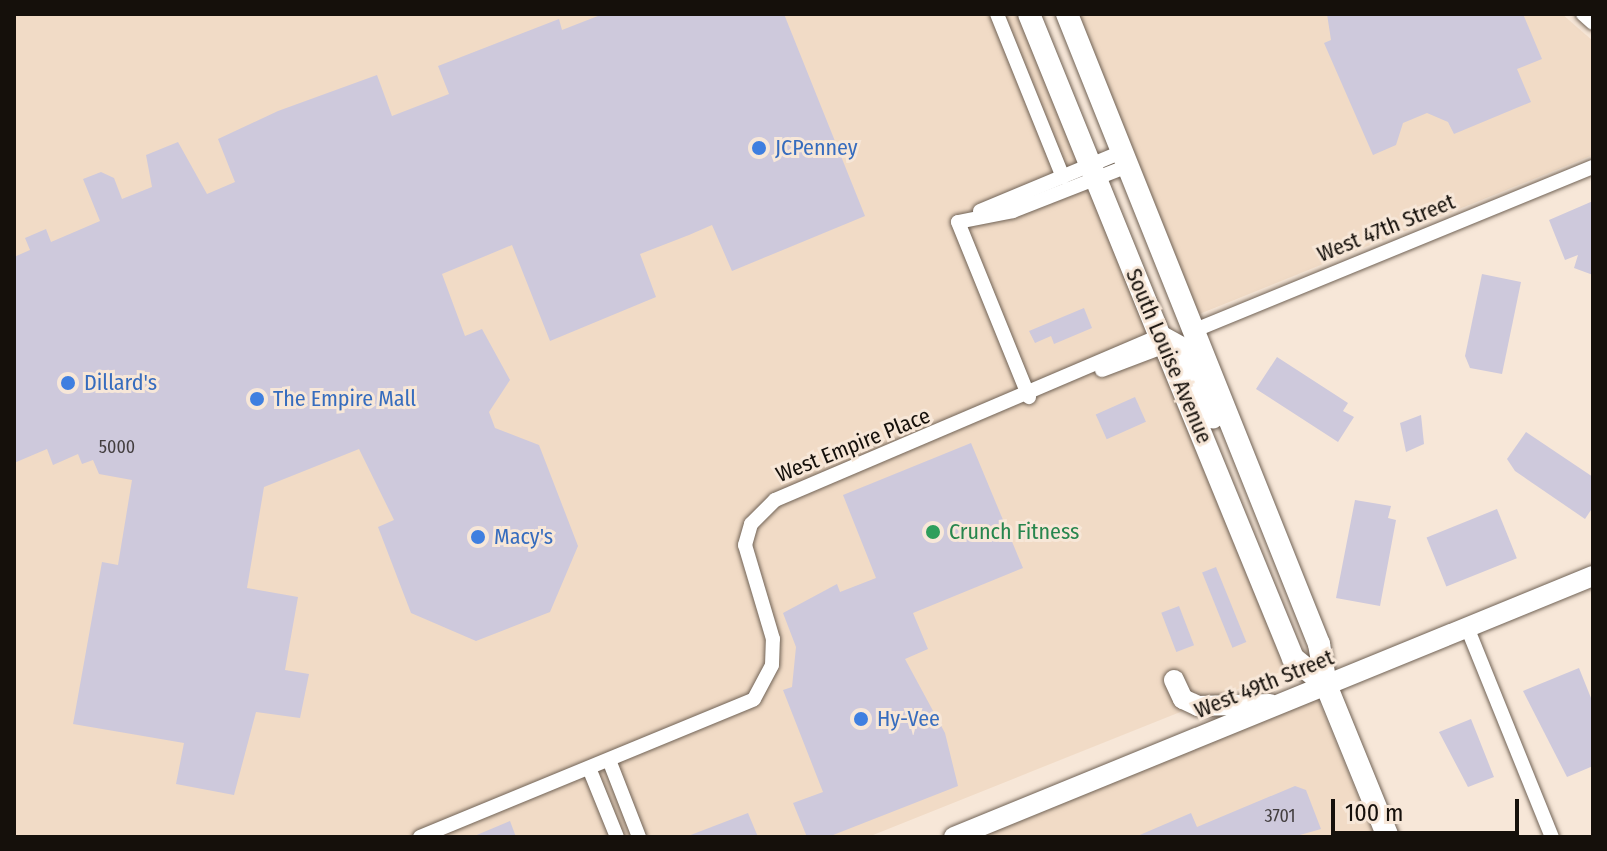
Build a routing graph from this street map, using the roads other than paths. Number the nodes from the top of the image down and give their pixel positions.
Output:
1 (997, 14) edge
2 (1029, 14) edge
3 (1067, 14) edge
4 (1583, 14) edge
5 (1593, 23) edge
6 (1125, 159) junction
7 (1593, 167) edge
8 (1093, 172) junction
9 (1063, 177) junction
10 (958, 222) junction
11 (1195, 330) junction
12 (1162, 341) junction
13 (1029, 397) junction
14 (1239, 446) junction
15 (1593, 576) edge
16 (1467, 627) junction
17 (1174, 680) dead end
18 (1326, 685) junction
19 (1278, 705) junction
20 (609, 760) junction
21 (589, 768) junction
22 (420, 837) edge
23 (617, 837) edge
24 (639, 837) edge
25 (954, 837) edge
26 (1388, 837) edge
27 (1552, 837) edge

1 - 9 street
2 - 8 main road, South Louise Avenue
3 - 6 main road, South Louise Avenue
4 - 5 street
6 - 8 street
6 - 11 main road, South Louise Avenue
7 - 11 street, West 47th Street
8 - 9 street
8 - 10 street
8 - 12 main road, South Louise Avenue
9 - 10 street
10 - 13 street
11 - 14 main road, South Louise Avenue
12 - 13 street, West Empire Place
12 - 14 main road
12 - 18 main road, South Louise Avenue
13 - 20 street, West Empire Place
14 - 18 main road, South Louise Avenue
15 - 16 main road, West 49th Street
16 - 18 main road, West 49th Street
16 - 27 street
17 - 19 main road
18 - 19 main road, West 49th Street
18 - 26 main road, South Louise Avenue
19 - 25 main road, West 49th Street
20 - 21 street, West Empire Place
20 - 24 street
21 - 22 street, West Empire Place
21 - 23 street

